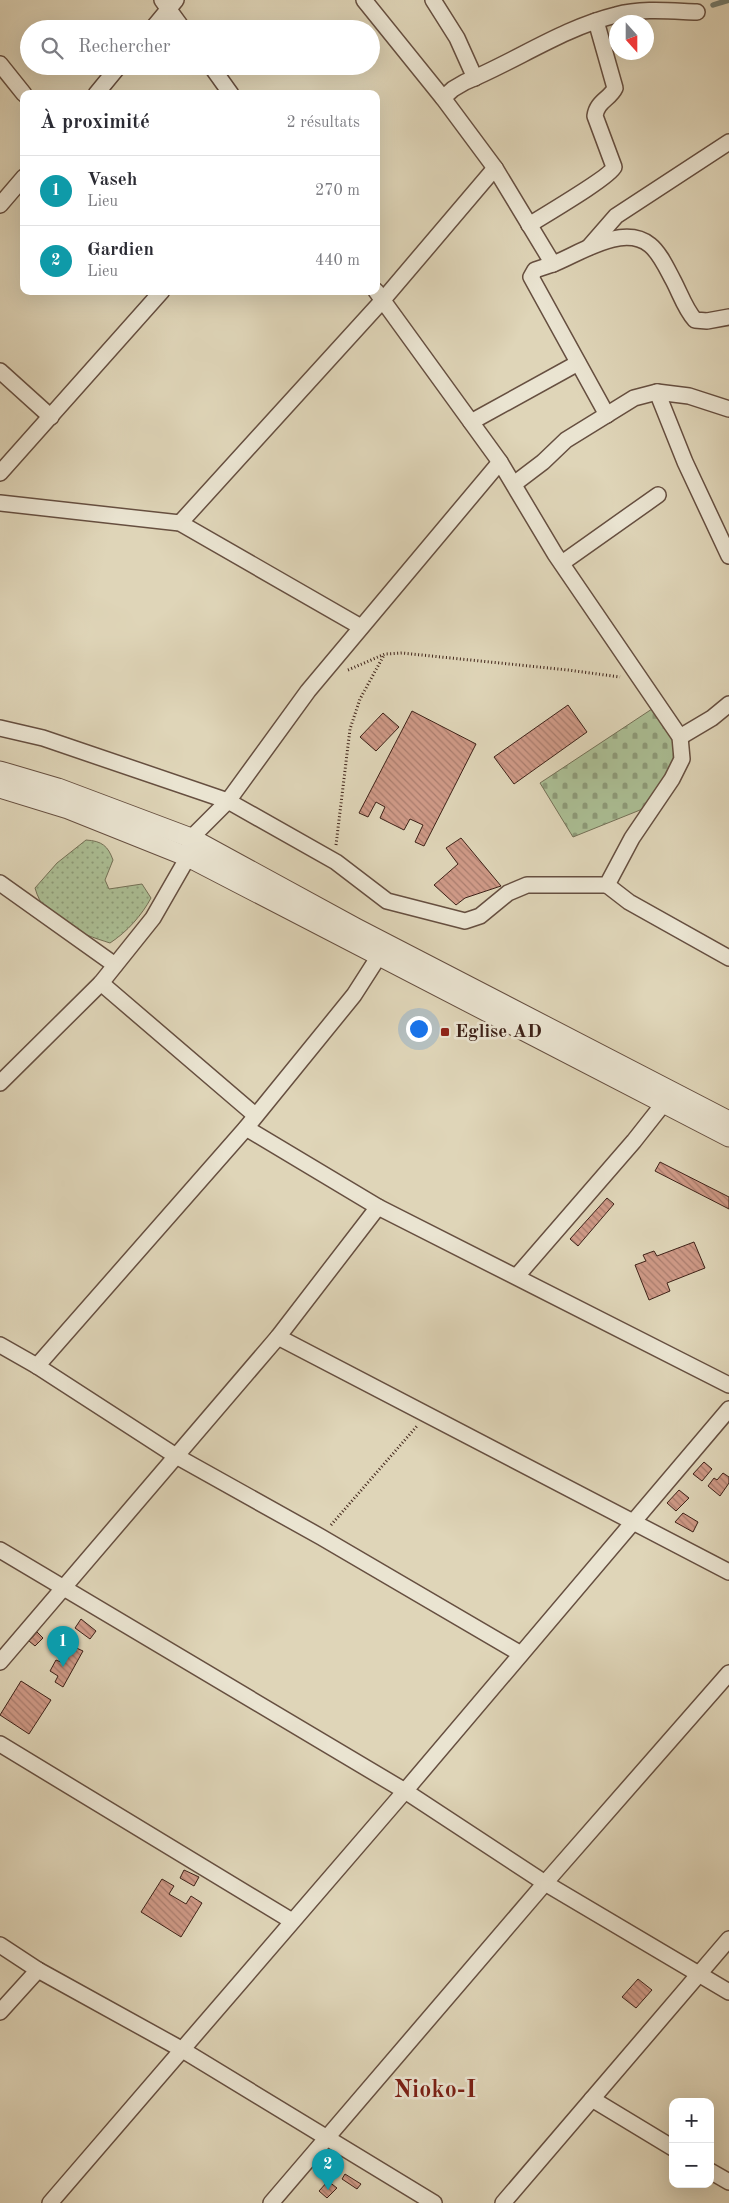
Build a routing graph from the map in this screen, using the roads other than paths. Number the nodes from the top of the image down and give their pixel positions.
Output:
1 (364, 0) edge
2 (433, 0) edge
3 (169, 3) edge
4 (696, 12) dead end
5 (158, 20) edge
6 (178, 20) edge
7 (596, 21) junction
8 (0, 64) edge
9 (112, 75) edge
10 (217, 75) edge
11 (475, 78) junction
12 (21, 90) edge
13 (99, 90) edge
14 (228, 90) edge
15 (443, 98) junction
16 (728, 145) edge
17 (495, 168) junction
18 (20, 182) edge
19 (0, 205) edge
20 (529, 225) junction
21 (589, 247) junction
22 (553, 264) junction
23 (158, 295) edge
24 (380, 295) edge
25 (379, 296) edge
26 (729, 317) edge
27 (578, 363) junction
28 (0, 371) edge
29 (657, 392) junction
30 (729, 409) edge
31 (607, 415) junction
32 (51, 417) junction
33 (472, 422) junction
34 (500, 462) junction
35 (0, 473) edge
36 (514, 484) junction
37 (658, 495) dead end
38 (0, 503) edge
39 (180, 523) junction
40 (729, 556) edge
41 (562, 563) junction
42 (361, 627) junction
43 (729, 704) edge
44 (0, 728) edge
45 (680, 737) junction
46 (0, 771) edge
47 (0, 788) edge
48 (228, 801) junction
49 (189, 847) junction
50 (0, 883) edge
51 (607, 885) junction
52 (379, 956) junction
53 (729, 958) edge
54 (115, 965) junction
55 (101, 983) junction
56 (0, 1083) edge
57 (664, 1103) junction
58 (255, 1115) junction
59 (729, 1120) edge
60 (246, 1128) junction
61 (729, 1137) edge
62 (378, 1207) junction
63 (516, 1276) junction
64 (278, 1336) junction
65 (0, 1345) edge
66 (37, 1366) junction
67 (729, 1385) edge
68 (729, 1410) edge
69 (176, 1456) junction
70 (633, 1522) junction
71 (0, 1550) edge
72 (729, 1572) edge
73 (64, 1588) junction
74 (521, 1654) junction
75 (0, 1662) edge
76 (729, 1673) edge
77 (0, 1744) edge
78 (405, 1792) junction
79 (545, 1883) junction
80 (292, 1921) junction
81 (729, 1939) edge
82 (0, 1945) edge
83 (38, 1970) junction
84 (699, 1975) junction
85 (729, 1992) edge
86 (0, 2012) edge
87 (181, 2049) junction
88 (592, 2100) junction
89 (328, 2137) junction
90 (669, 2146) edge
91 (714, 2173) edge
92 (729, 2182) edge
93 (50, 2203) edge
94 (271, 2203) edge
95 (434, 2203) edge
96 (503, 2203) edge

1 - 15 street
2 - 11 street
3 - 5 street
3 - 6 street
4 - 7 street
7 - 11 street
7 - 20 street
8 - 12 street
9 - 13 street
10 - 14 street
11 - 15 street
15 - 17 street
16 - 21 street
17 - 20 street
17 - 24 street
18 - 19 street
20 - 22 street
21 - 22 street
21 - 26 street
22 - 27 street
23 - 32 street
25 - 33 street
25 - 39 street
27 - 31 street
27 - 33 street
28 - 32 street
29 - 30 street
29 - 31 street
29 - 40 street
31 - 36 street
32 - 35 street
33 - 34 street
34 - 36 street
34 - 42 street
36 - 41 street
37 - 41 street
38 - 39 street
39 - 42 street
41 - 45 street
42 - 48 street
43 - 45 street
44 - 48 street
45 - 51 street
46 - 49 street
47 - 49 street
48 - 49 street
48 - 51 street
49 - 52 street
49 - 54 street
49 - 59 street
50 - 54 street
51 - 53 street
52 - 57 street
52 - 58 street
54 - 55 street
55 - 56 street
55 - 58 street
57 - 61 street
57 - 63 street
58 - 60 street
60 - 62 street
60 - 66 street
62 - 63 street
62 - 64 street
63 - 67 street
64 - 69 street
64 - 70 street
65 - 66 street
66 - 69 street
68 - 70 street
69 - 73 street
69 - 74 street
70 - 72 street
70 - 74 street
71 - 73 street
73 - 75 street
73 - 78 street
74 - 78 street
76 - 79 street
77 - 80 street
78 - 79 street
78 - 80 street
79 - 84 street
79 - 89 street
80 - 87 street
81 - 84 street
82 - 83 street
83 - 86 street
83 - 87 street
84 - 85 street
84 - 88 street
87 - 89 street
87 - 93 street
88 - 90 street
88 - 96 street
89 - 94 street
89 - 95 street
91 - 92 street

